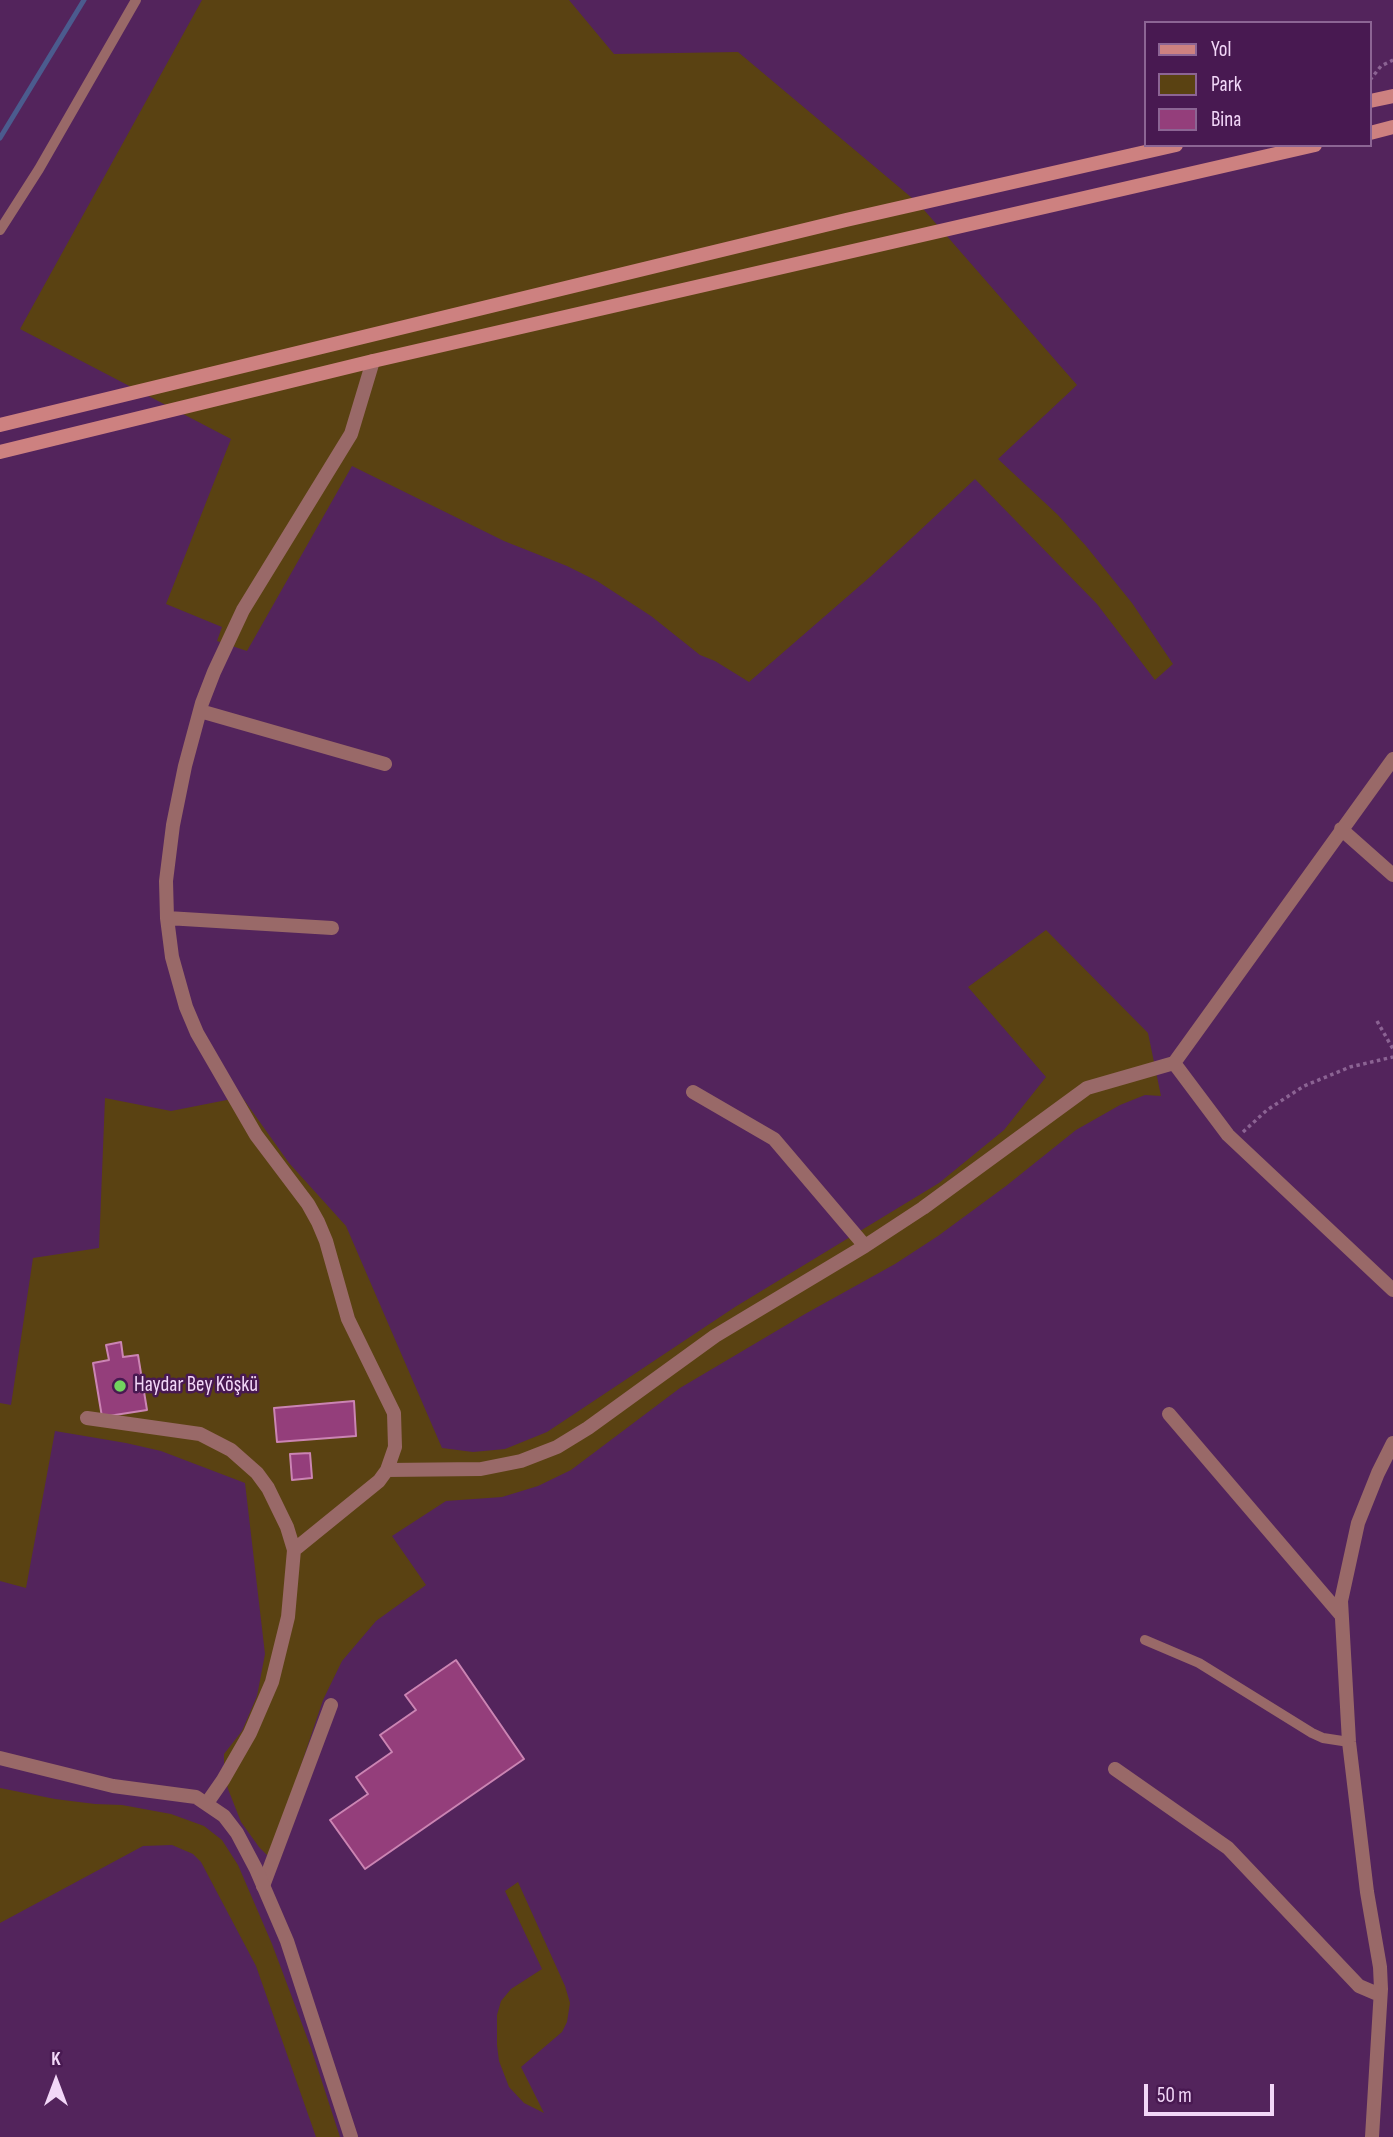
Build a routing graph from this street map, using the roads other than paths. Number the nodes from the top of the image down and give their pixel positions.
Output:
1 (136, 0) edge
2 (1393, 96) edge
3 (1372, 101) edge
4 (1393, 127) edge
5 (1372, 132) edge
6 (1167, 147) edge
7 (1306, 147) edge
8 (0, 230) edge
9 (373, 362) junction
10 (0, 425) edge
11 (0, 452) edge
12 (200, 711) junction
13 (1393, 759) edge
14 (385, 764) dead end
15 (1341, 829) junction
16 (1393, 875) edge
17 (167, 918) junction
18 (332, 928) dead end
19 (1174, 1063) junction
20 (693, 1092) dead end
21 (865, 1246) junction
22 (1393, 1290) edge
23 (1169, 1414) dead end
24 (87, 1418) dead end
25 (1393, 1443) edge
26 (387, 1470) junction
27 (294, 1550) junction
28 (1341, 1615) junction
29 (1145, 1640) dead end
30 (331, 1705) dead end
31 (1349, 1742) junction
32 (0, 1758) edge
33 (1115, 1769) dead end
34 (207, 1802) junction
35 (263, 1886) junction
36 (1380, 1995) junction
37 (351, 2137) edge
38 (1372, 2137) edge

1 - 8 lane
2 - 3 main road
4 - 5 main road
6 - 10 main road
7 - 9 main road
9 - 11 main road
9 - 12 street
12 - 14 street
12 - 17 street
13 - 15 street
15 - 16 street
15 - 19 street
17 - 18 street
17 - 26 street
19 - 21 street
19 - 22 street
20 - 21 street
21 - 26 street
23 - 28 street
24 - 27 street
25 - 28 street
26 - 27 street
27 - 34 street
28 - 31 street
29 - 31 lane
30 - 35 street
31 - 36 street
32 - 34 street
33 - 36 street
34 - 35 street
35 - 37 street
36 - 38 street

